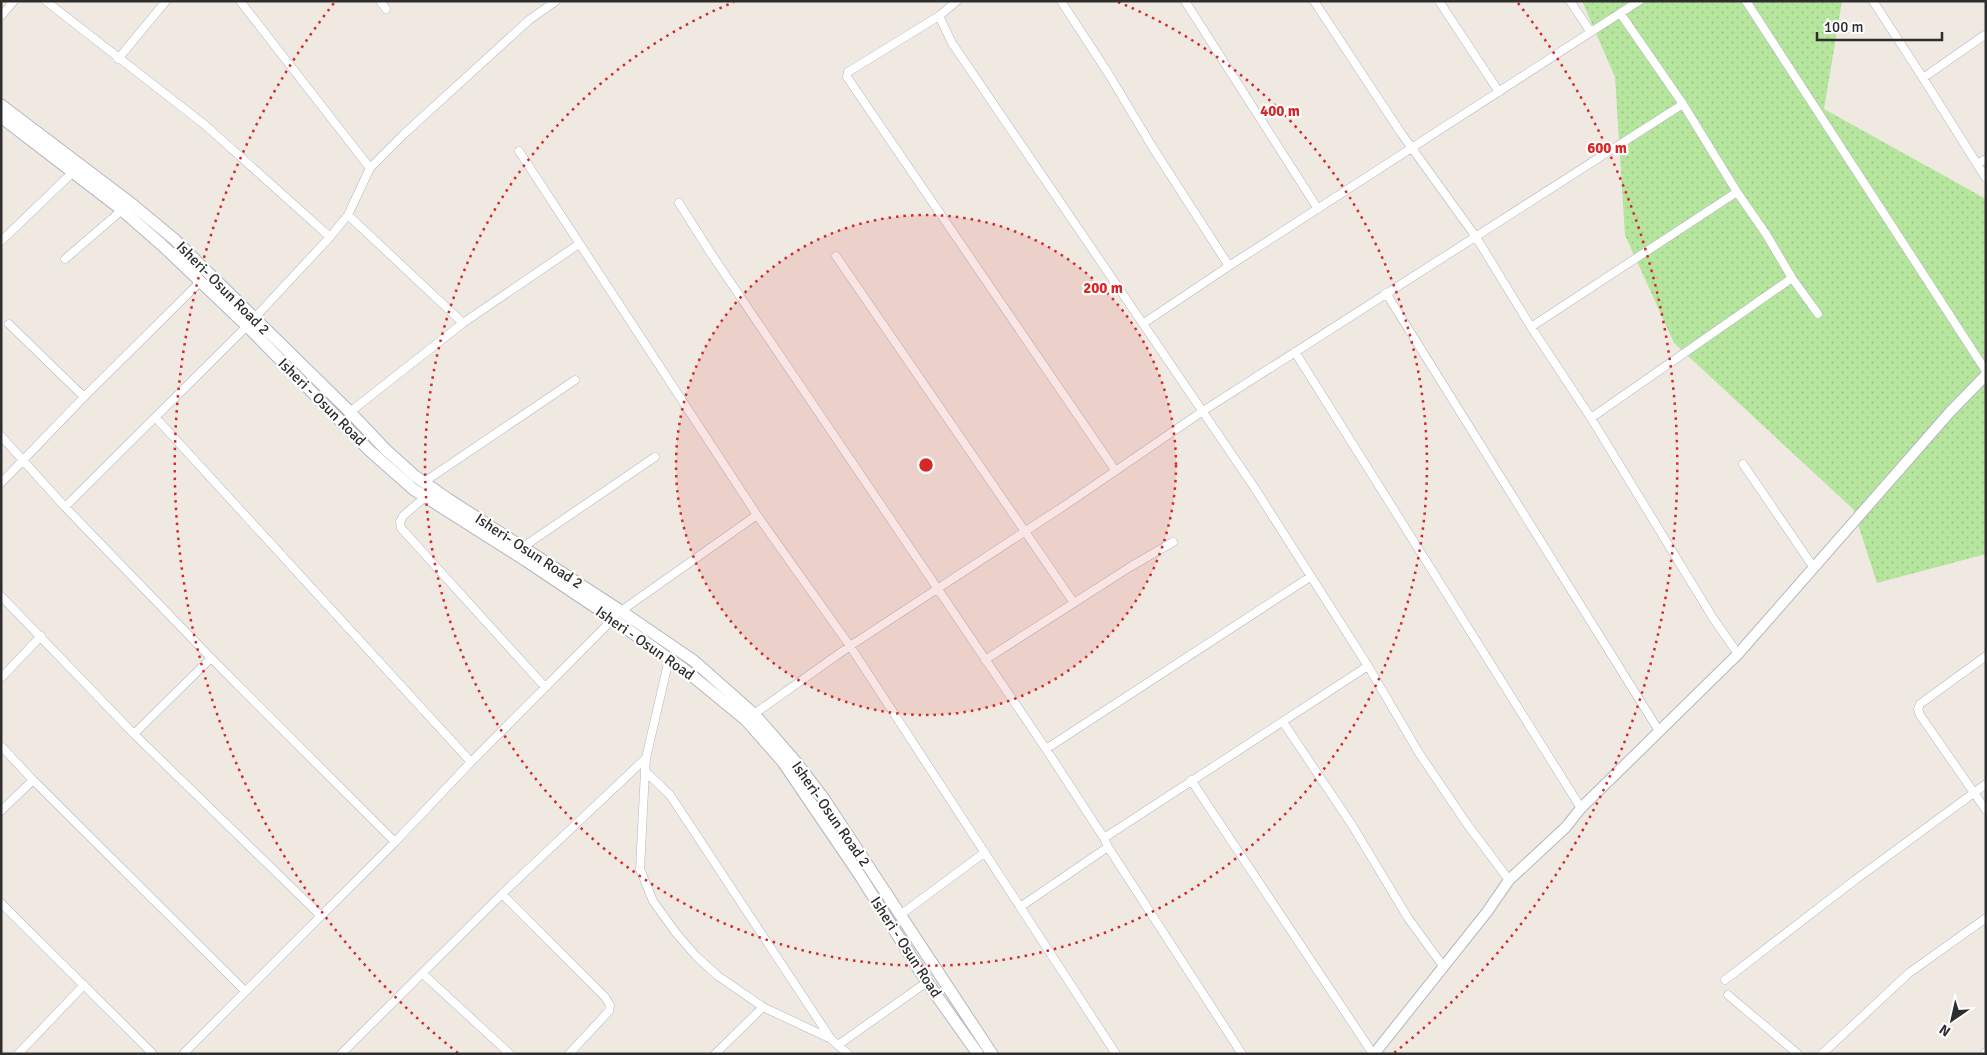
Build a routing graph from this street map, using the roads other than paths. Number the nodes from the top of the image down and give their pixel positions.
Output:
1 (14, 1) edge
2 (46, 1) edge
3 (166, 1) edge
4 (240, 1) edge
5 (380, 1) edge
6 (556, 1) edge
7 (957, 1) edge
8 (1061, 1) edge
9 (1185, 1) edge
10 (1314, 1) edge
11 (1439, 1) edge
12 (1570, 1) edge
13 (1639, 1) edge
14 (1746, 1) edge
15 (1873, 1) edge
16 (386, 9) dead end
17 (1620, 13) junction
18 (1, 16) edge
19 (939, 16) junction
20 (1590, 31) junction
21 (1986, 34) edge
22 (118, 59) junction
23 (1923, 78) junction
24 (1499, 92) junction
25 (1683, 104) junction
26 (1, 105) edge
27 (1, 118) edge
28 (1412, 148) junction
29 (519, 151) dead end
30 (1986, 159) edge
31 (1978, 164) junction
32 (370, 168) junction
33 (72, 173) junction
34 (1986, 178) edge
35 (1737, 192) junction
36 (679, 203) dead end
37 (1318, 209) junction
38 (122, 210) junction
39 (348, 216) junction
40 (4, 233) edge
41 (330, 236) junction
42 (1476, 237) junction
43 (1, 241) edge
44 (579, 244) junction
45 (836, 256) dead end
46 (64, 259) dead end
47 (1229, 266) junction
48 (1792, 278) junction
49 (201, 281) junction
50 (1386, 293) junction
51 (1818, 314) dead end
52 (251, 323) junction
53 (463, 323) junction
54 (9, 324) dead end
55 (1144, 324) junction
56 (1531, 327) junction
57 (1295, 352) junction
58 (1986, 371) edge
59 (1986, 375) edge
60 (575, 380) dead end
61 (84, 397) junction
62 (1203, 411) junction
63 (350, 412) junction
64 (156, 418) junction
65 (1591, 418) junction
66 (1, 436) edge
67 (655, 457) dead end
68 (23, 461) junction
69 (1743, 464) dead end
70 (1115, 470) junction
71 (424, 482) junction
72 (1, 483) edge
73 (424, 497) junction
74 (66, 507) junction
75 (757, 515) junction
76 (1025, 530) junction
77 (1173, 542) dead end
78 (523, 547) junction
79 (1814, 568) junction
80 (1310, 577) junction
81 (936, 588) junction
82 (1, 596) edge
83 (1074, 603) junction
84 (621, 611) junction
85 (613, 619) junction
86 (41, 636) junction
87 (850, 646) junction
88 (1738, 654) junction
89 (1986, 656) edge
90 (210, 658) junction
91 (669, 659) junction
92 (985, 660) junction
93 (1368, 666) junction
94 (1, 678) edge
95 (546, 687) junction
96 (754, 714) junction
97 (1282, 722) junction
98 (1659, 732) junction
99 (134, 734) junction
100 (1, 746) edge
101 (1046, 749) junction
102 (646, 758) junction
103 (471, 762) junction
104 (645, 771) junction
105 (33, 780) junction
106 (1191, 780) junction
107 (1986, 784) edge
108 (1974, 792) junction
109 (1582, 808) junction
110 (1986, 810) edge
111 (1, 811) edge
112 (1104, 838) junction
113 (395, 842) junction
114 (1108, 847) junction
115 (984, 853) junction
116 (1509, 880) junction
117 (502, 894) junction
118 (1020, 907) junction
119 (3, 908) edge
120 (900, 915) junction
121 (321, 916) junction
122 (1986, 918) edge
123 (1443, 966) junction
124 (422, 974) junction
125 (1725, 980) dead end
126 (927, 982) junction
127 (84, 985) junction
128 (245, 991) junction
129 (1728, 995) dead end
130 (763, 1007) junction
131 (831, 1039) junction
132 (838, 1045) junction
133 (348, 1047) junction
134 (18, 1054) edge
135 (153, 1054) edge
136 (183, 1054) edge
137 (341, 1054) edge
138 (355, 1054) edge
139 (510, 1054) edge
140 (569, 1054) edge
141 (715, 1054) edge
142 (848, 1054) edge
143 (978, 1054) edge
144 (992, 1054) edge
145 (1116, 1054) edge
146 (1242, 1054) edge
147 (1373, 1054) edge
148 (1798, 1054) edge
149 (1822, 1054) edge

1 - 18 street
2 - 22 street
3 - 22 street
4 - 32 street
5 - 16 street
6 - 32 street
7 - 19 street
8 - 47 street
9 - 37 street
10 - 28 street
11 - 24 street
12 - 20 street
13 - 17 street
14 - 58 street
15 - 23 street
17 - 20 street
17 - 25 street
19 - 55 street
19 - 70 street
20 - 24 street
21 - 23 street
22 - 41 street
23 - 31 street
24 - 28 street
25 - 35 street
25 - 42 street
26 - 52 main road, Isheri- Osun Road 2
27 - 33 main road, Isheri - Osun Road
28 - 37 street
28 - 42 street
29 - 44 street
30 - 31 street
31 - 34 street
32 - 39 street
33 - 38 main road, Isheri - Osun Road
33 - 40 street
35 - 48 street
35 - 56 street
36 - 81 street
37 - 47 street
38 - 46 street
38 - 49 main road, Isheri - Osun Road
39 - 41 street
39 - 53 street
40 - 43 street
41 - 52 street
42 - 50 street
42 - 56 street
44 - 53 street
44 - 75 street
45 - 76 street
47 - 55 street
48 - 51 street
48 - 65 street
49 - 52 main road, Isheri - Osun Road
49 - 61 street
50 - 57 street
50 - 98 street
52 - 63 main road, Isheri- Osun Road 2
52 - 64 street
52 - 73 main road, Isheri - Osun Road
53 - 63 street
54 - 61 street
55 - 62 street
56 - 65 street
57 - 62 street
57 - 109 street
59 - 79 street
60 - 71 street
61 - 68 street
62 - 70 street
62 - 80 street
63 - 71 main road, Isheri- Osun Road 2
64 - 74 street
64 - 103 street
65 - 88 street
66 - 68 street
67 - 78 street
68 - 72 street
68 - 74 street
69 - 79 street
70 - 76 street
71 - 78 main road, Isheri- Osun Road 2
73 - 85 main road, Isheri - Osun Road
73 - 95 street
74 - 90 street
75 - 84 street
75 - 87 street
76 - 81 street
76 - 83 street
77 - 83 street
78 - 84 main road, Isheri- Osun Road 2
79 - 88 street
80 - 93 street
80 - 101 street
81 - 87 street
81 - 92 street
82 - 86 street
83 - 92 street
84 - 85 street
84 - 96 main road, Isheri- Osun Road 2
85 - 91 main road, Isheri - Osun Road
85 - 95 street
86 - 94 street
86 - 99 street
87 - 96 street
87 - 115 street
88 - 98 street
89 - 108 street
90 - 99 street
90 - 113 street
91 - 102 street
91 - 126 main road, Isheri - Osun Road
92 - 101 street
93 - 97 street
93 - 116 street
95 - 103 street
96 - 120 main road, Isheri- Osun Road 2
97 - 106 street
97 - 123 street
98 - 109 street
99 - 121 street
100 - 105 street
101 - 112 street
102 - 104 street
102 - 117 street
103 - 113 street
104 - 130 street
104 - 131 street
105 - 111 street
105 - 128 street
106 - 112 street
106 - 147 street
107 - 108 street
108 - 110 street
108 - 125 street
109 - 116 street
112 - 114 street
113 - 121 street
114 - 118 street
114 - 146 street
115 - 118 street
115 - 120 street
116 - 123 street
117 - 124 street
117 - 140 street
118 - 145 street
119 - 127 street
120 - 144 main road, Isheri- Osun Road 2
121 - 128 street
122 - 149 street
123 - 147 street
124 - 133 street
124 - 139 street
126 - 132 street
126 - 143 main road, Isheri - Osun Road
127 - 134 street
127 - 135 street
128 - 136 street
129 - 148 street
130 - 131 street
130 - 141 street
131 - 132 street
132 - 142 street
133 - 137 street
133 - 138 street

